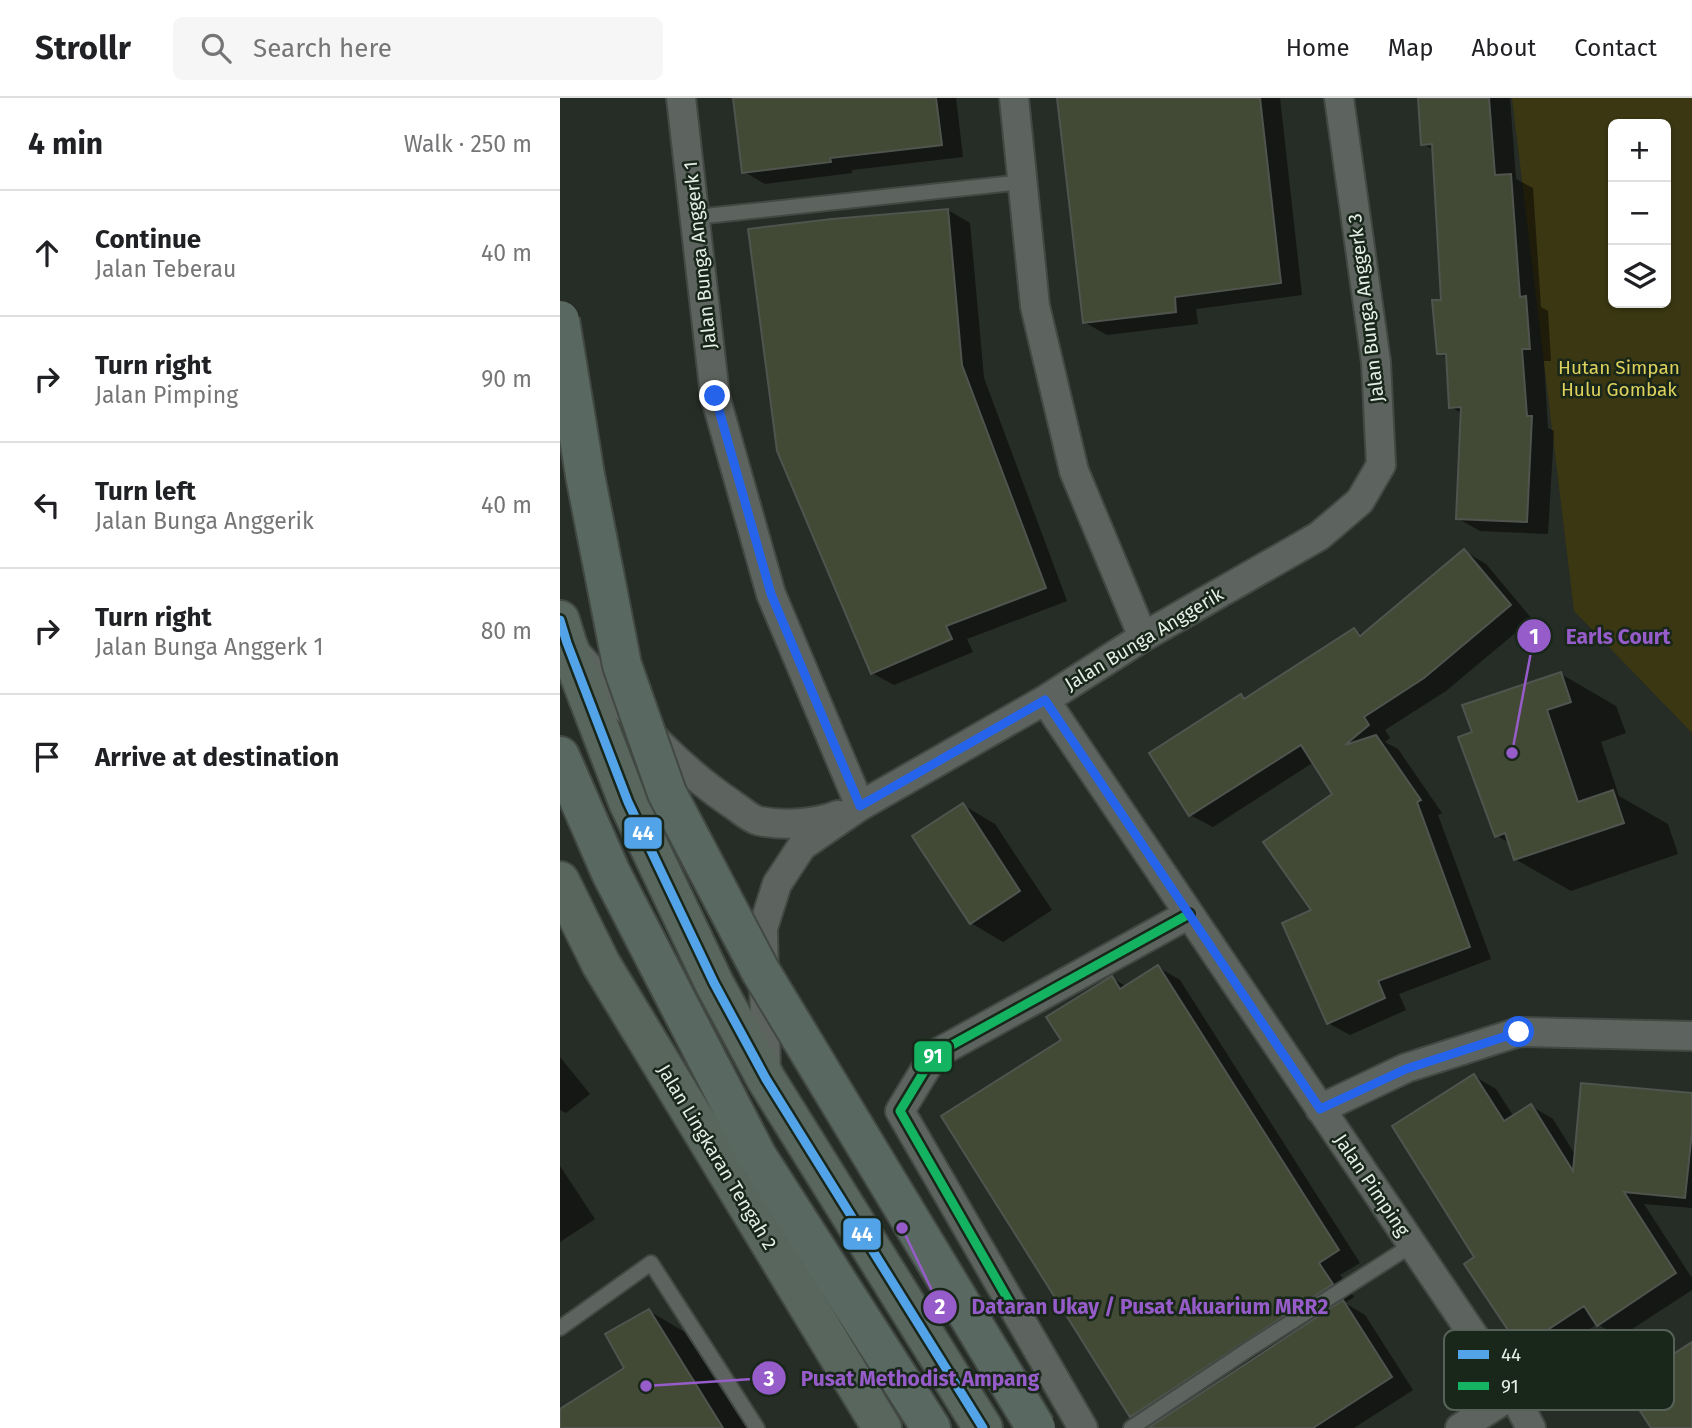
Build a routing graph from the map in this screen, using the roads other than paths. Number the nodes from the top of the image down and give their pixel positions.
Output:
1 (681, 98) edge
2 (1014, 98) edge
3 (1339, 98) edge
4 (1023, 182) junction
5 (696, 217) junction
6 (560, 320) edge
7 (1319, 536) joint
8 (563, 631) edge
9 (1143, 637) junction
10 (1045, 700) junction
11 (560, 756) edge
12 (860, 806) junction
13 (560, 881) edge
14 (1189, 914) junction
15 (1692, 1036) edge
16 (766, 1079) junction
17 (1320, 1109) junction
18 (1412, 1245) junction
19 (560, 1328) edge
20 (1470, 1330) edge
21 (1488, 1410) edge
22 (1521, 1410) edge
23 (757, 1428) edge
24 (882, 1428) edge
25 (932, 1428) edge
26 (983, 1428) edge
27 (1036, 1428) edge
28 (1083, 1428) edge
29 (1130, 1428) edge
30 (1460, 1428) edge
31 (1531, 1428) edge

1 - 5 street, Jalan Bunga Anggerk 1
2 - 4 street
3 - 7 street, Jalan Bunga Anggerk 3
4 - 5 lane
4 - 9 street
5 - 12 street, Jalan Bunga Anggerk 1
6 - 27 highway, bridge
7 - 9 street, Jalan Bunga Anggerik
8 - 12 street, Jalan Bunga Anggerik
8 - 16 highway
9 - 10 street, Jalan Bunga Anggerik
10 - 12 street, Jalan Bunga Anggerik
10 - 14 street, Jalan Pimping
11 - 25 highway
12 - 16 street, Jalan Bunga Anggerik
13 - 24 highway, Jalan Lingkaran Tengah 2
14 - 17 street, Jalan Pimping
14 - 28 street
15 - 17 street
16 - 26 highway
17 - 18 street, Jalan Pimping
18 - 20 street, Jalan Pimping
18 - 29 lane
19 - 23 lane
21 - 30 street
22 - 31 street, Jalan Pimping

